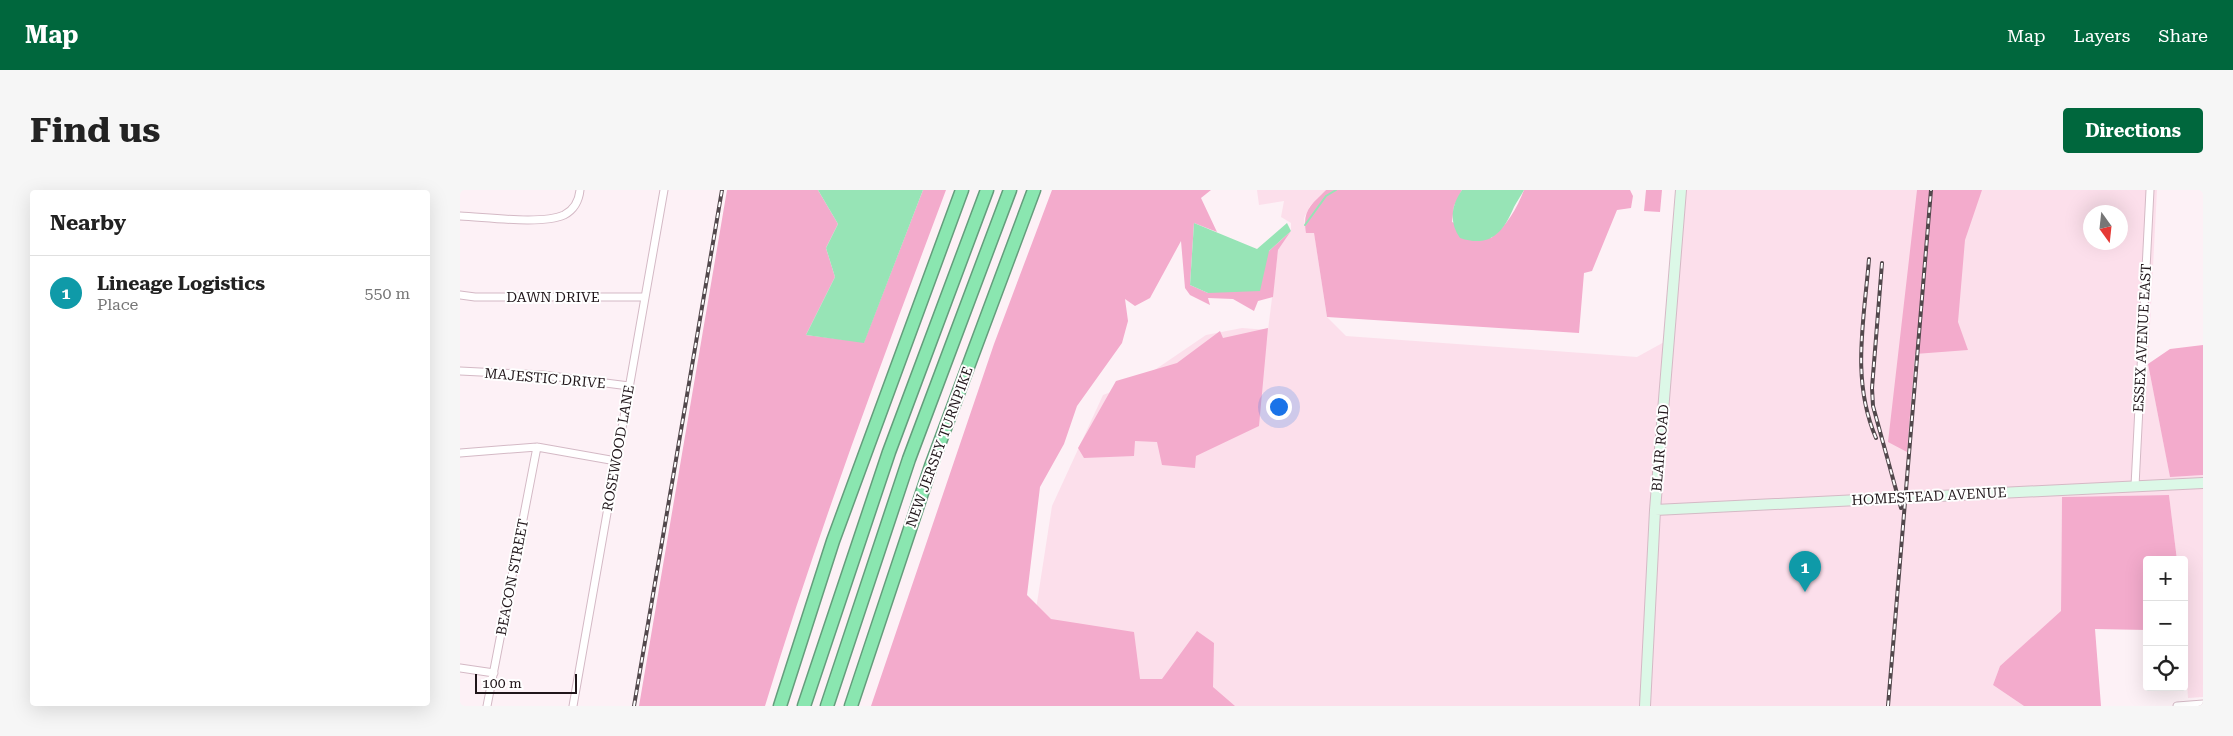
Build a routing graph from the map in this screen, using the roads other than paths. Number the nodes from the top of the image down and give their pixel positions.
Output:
1 (580, 190) edge
2 (664, 190) edge
3 (962, 190) edge
4 (987, 190) edge
5 (1010, 190) edge
6 (1034, 190) edge
7 (1681, 190) edge
8 (2150, 190) edge
9 (460, 216) edge
10 (460, 295) edge
11 (645, 297) junction
12 (460, 371) edge
13 (629, 386) junction
14 (537, 447) junction
15 (460, 453) edge
16 (616, 461) junction
17 (2203, 483) edge
18 (2135, 486) junction
19 (1655, 510) junction
20 (460, 668) edge
21 (494, 673) junction
22 (2203, 704) edge
23 (487, 706) edge
24 (573, 706) edge
25 (780, 706) edge
26 (804, 706) edge
27 (827, 706) edge
28 (851, 706) edge
29 (1644, 706) edge
30 (2177, 706) edge

1 - 9 street
2 - 11 street, ROSEWOOD LANE
3 - 25 highway
4 - 26 highway
5 - 27 highway, NEW JERSEY TURNPIKE
6 - 28 highway, NEW JERSEY TURNPIKE
7 - 19 street, BLAIR ROAD
8 - 18 street, ESSEX AVENUE EAST
10 - 11 street, DAWN DRIVE
11 - 13 street, ROSEWOOD LANE
12 - 13 street, MAJESTIC DRIVE
13 - 16 street, ROSEWOOD LANE
14 - 15 street
14 - 16 street
14 - 21 street, BEACON STREET
16 - 24 street, ROSEWOOD LANE
17 - 18 street, HOMESTEAD AVENUE
18 - 19 street, HOMESTEAD AVENUE
19 - 29 street, BLAIR ROAD
20 - 21 street
21 - 23 street, BEACON STREET
22 - 30 street

